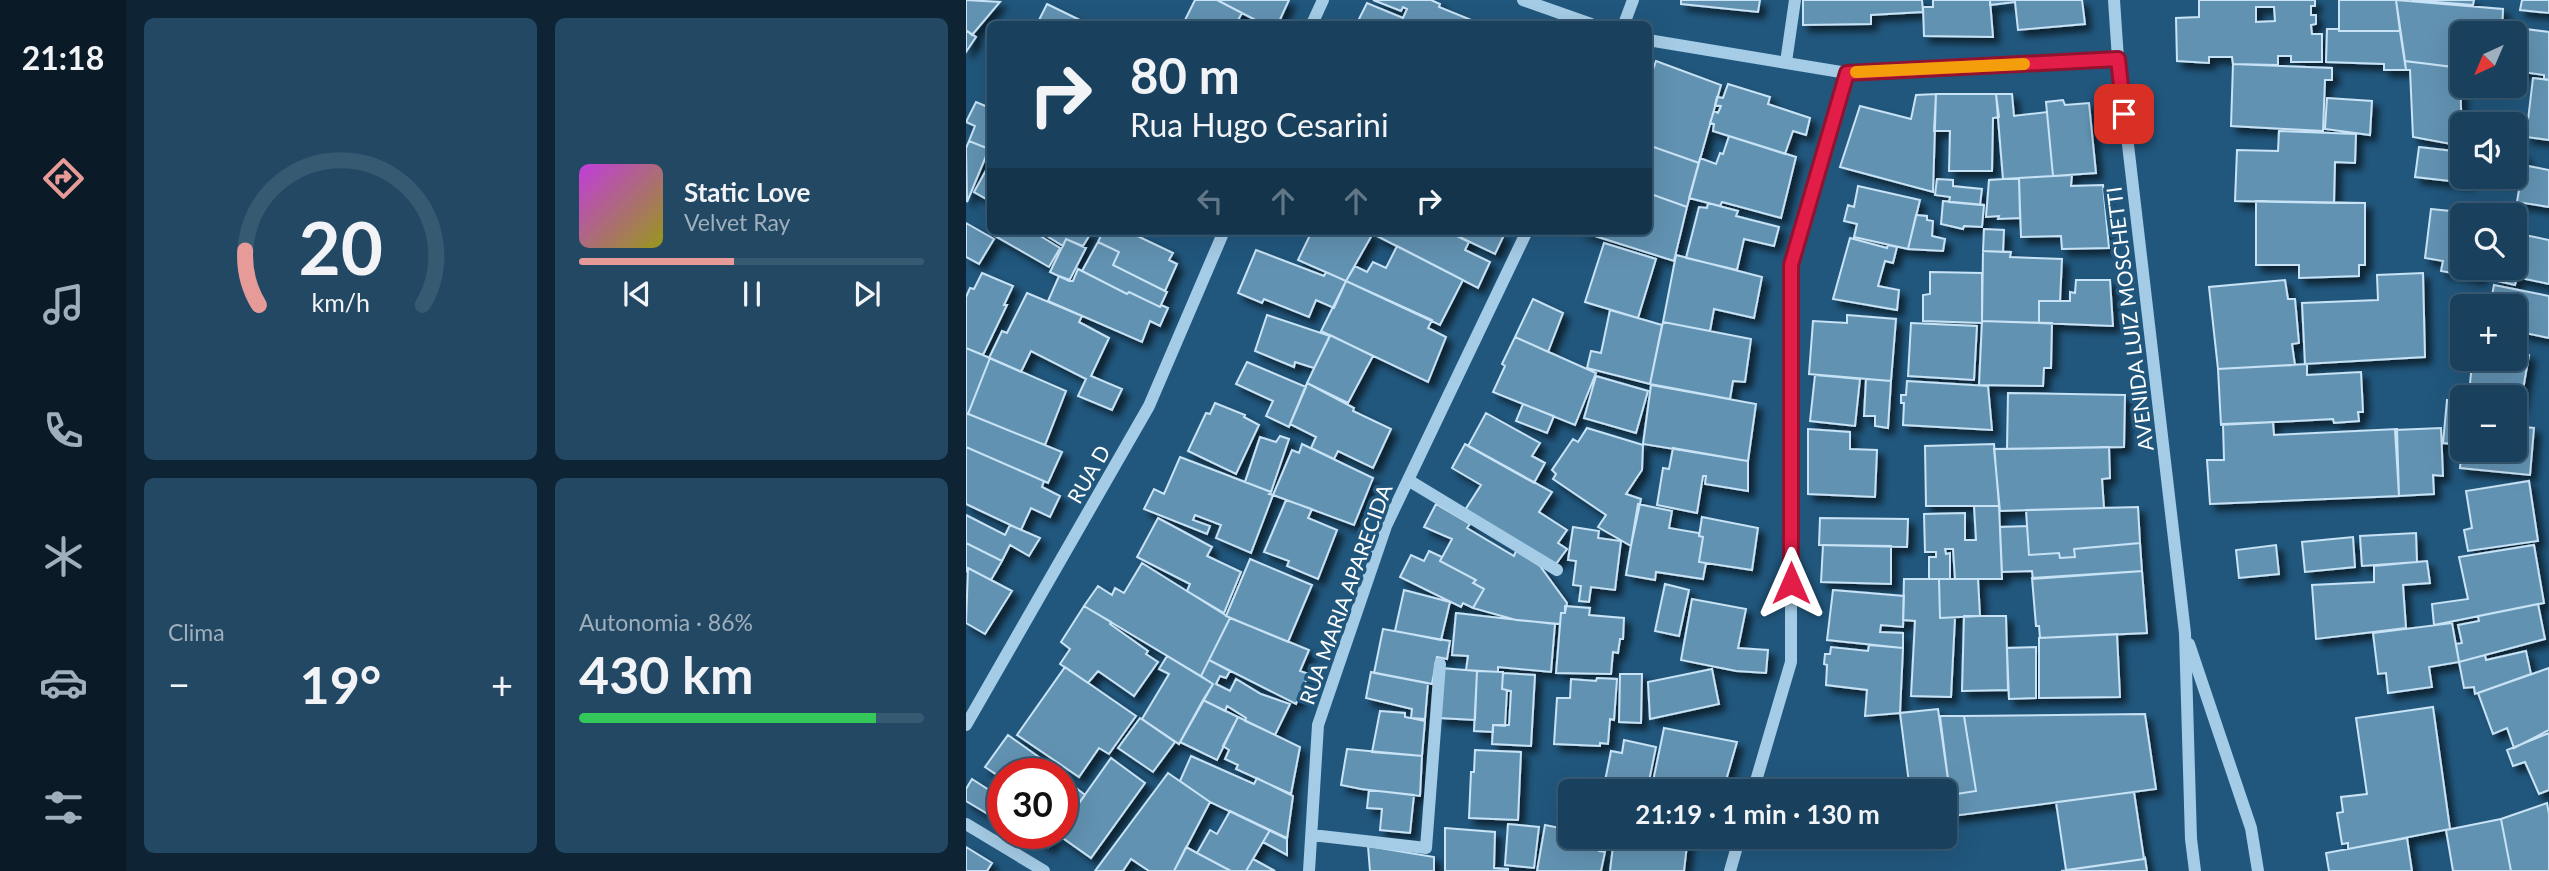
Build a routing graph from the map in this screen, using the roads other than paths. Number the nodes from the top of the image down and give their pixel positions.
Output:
1 (1323, 0) edge
2 (1523, 0) edge
3 (1633, 0) edge
4 (1795, 0) edge
5 (2114, 0) edge
6 (1313, 21) edge
7 (1582, 21) edge
8 (1625, 21) edge
9 (1652, 41) edge
10 (2118, 59) junction
11 (1787, 62) junction
12 (1847, 73) junction
13 (1222, 235) edge
14 (1525, 235) edge
15 (1408, 480) junction
16 (1557, 570) dead end
17 (2185, 633) junction
18 (1440, 664) dead end
19 (968, 716) edge
20 (1757, 779) edge
21 (966, 824) edge
22 (1312, 835) junction
23 (1736, 849) edge
24 (1044, 871) edge
25 (1309, 871) edge
26 (1730, 871) edge
27 (2194, 871) edge
28 (2258, 871) edge

1 - 6 street
2 - 7 street
3 - 8 street
4 - 11 street
5 - 10 street, AVENIDA LUIZ MOSCHETTI
9 - 11 street
10 - 12 street
10 - 17 street, AVENIDA LUIZ MOSCHETTI
11 - 12 street
12 - 20 street
13 - 19 street, RUA D
14 - 15 street, RUA MARIA APARECIDA
15 - 16 street
15 - 22 street, RUA MARIA APARECIDA
17 - 27 street, AVENIDA LUIZ MOSCHETTI
17 - 28 street, AVENIDA LUIZ MOSCHETTI
18 - 22 street
21 - 24 street
22 - 25 street, RUA MARIA APARECIDA
23 - 26 street

